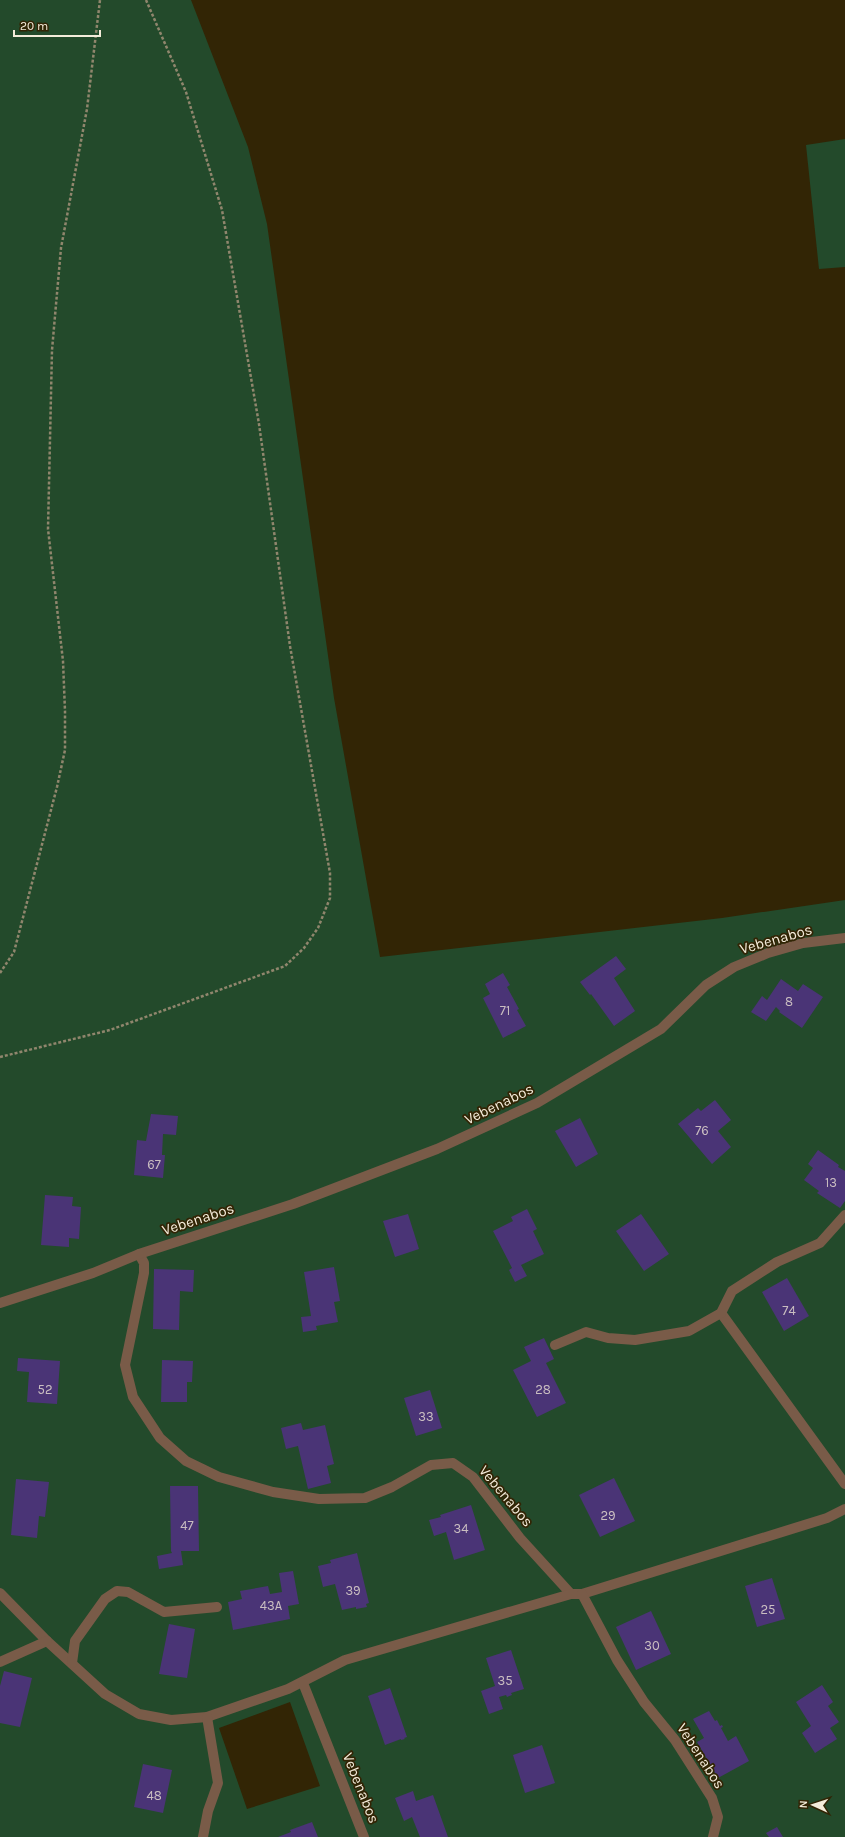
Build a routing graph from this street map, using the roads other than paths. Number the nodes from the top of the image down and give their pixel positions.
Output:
1 (845, 938) edge
2 (845, 1215) edge
3 (140, 1254) junction
4 (0, 1303) edge
5 (721, 1313) junction
6 (555, 1345) dead end
7 (845, 1484) edge
8 (845, 1509) edge
9 (0, 1593) edge
10 (571, 1594) junction
11 (582, 1594) junction
12 (217, 1607) dead end
13 (46, 1641) junction
14 (0, 1662) edge
15 (72, 1663) junction
16 (303, 1683) junction
17 (207, 1717) junction
18 (202, 1837) edge
19 (364, 1837) edge
20 (713, 1837) edge

1 - 3 street, Vebenabos
2 - 5 street
3 - 4 street, Vebenabos
3 - 10 street, Vebenabos
5 - 6 street
5 - 7 street
8 - 11 street
9 - 13 street
10 - 11 street
10 - 16 street
11 - 20 street, Vebenabos
12 - 15 street
13 - 14 street
13 - 15 street
15 - 17 street
16 - 17 street
16 - 19 street, Vebenabos
17 - 18 street

